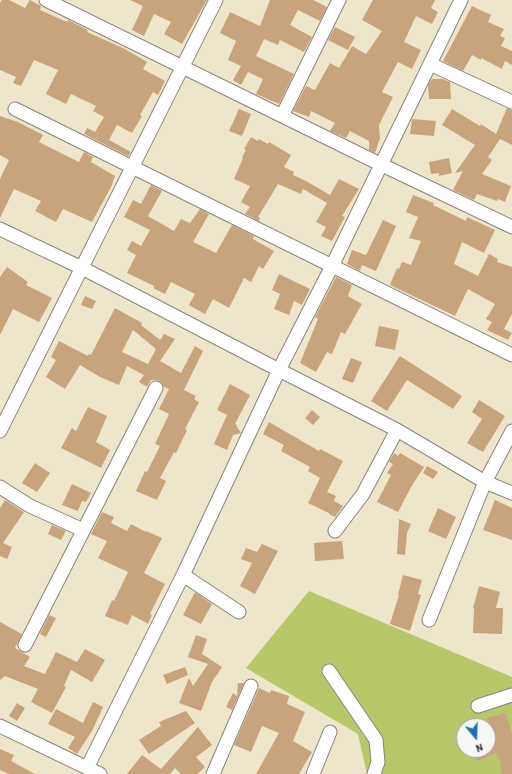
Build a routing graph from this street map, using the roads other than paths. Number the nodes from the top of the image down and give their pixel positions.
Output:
1 (46, 0) edge
2 (216, 0) edge
3 (339, 0) edge
4 (461, 0) edge
5 (430, 64) junction
6 (182, 67) junction
7 (512, 102) edge
8 (15, 109) dead end
9 (282, 116) junction
10 (380, 164) junction
11 (132, 166) junction
12 (512, 227) edge
13 (0, 229) edge
14 (332, 266) junction
15 (82, 268) junction
16 (512, 355) edge
17 (279, 370) junction
18 (156, 388) dead end
19 (397, 430) junction
20 (0, 431) edge
21 (512, 431) edge
22 (484, 482) junction
23 (0, 487) edge
24 (512, 493) edge
25 (83, 530) junction
26 (335, 531) dead end
27 (183, 575) junction
28 (239, 612) dead end
29 (429, 620) dead end
30 (25, 645) dead end
31 (330, 671) dead end
32 (251, 686) dead end
33 (512, 695) edge
34 (478, 706) dead end
35 (0, 726) edge
36 (330, 732) dead end
37 (80, 769) edge
38 (100, 774) edge
39 (213, 774) edge
40 (313, 774) edge
41 (374, 774) edge

1 - 6 street
2 - 6 street
3 - 9 street
4 - 5 street
5 - 7 street
5 - 10 street
6 - 9 street
6 - 11 street
8 - 11 street
9 - 10 street
10 - 12 street
10 - 14 street
11 - 14 street
11 - 15 street
13 - 15 street
14 - 16 street
14 - 17 street
15 - 17 street
15 - 20 street
17 - 19 street
17 - 27 street
18 - 25 street
19 - 22 street
19 - 26 street
21 - 22 street
22 - 24 street
22 - 29 street
23 - 25 street
25 - 30 street
27 - 28 street
27 - 37 street
31 - 41 street
32 - 39 street
33 - 34 street
35 - 37 street
36 - 40 street
37 - 38 street

